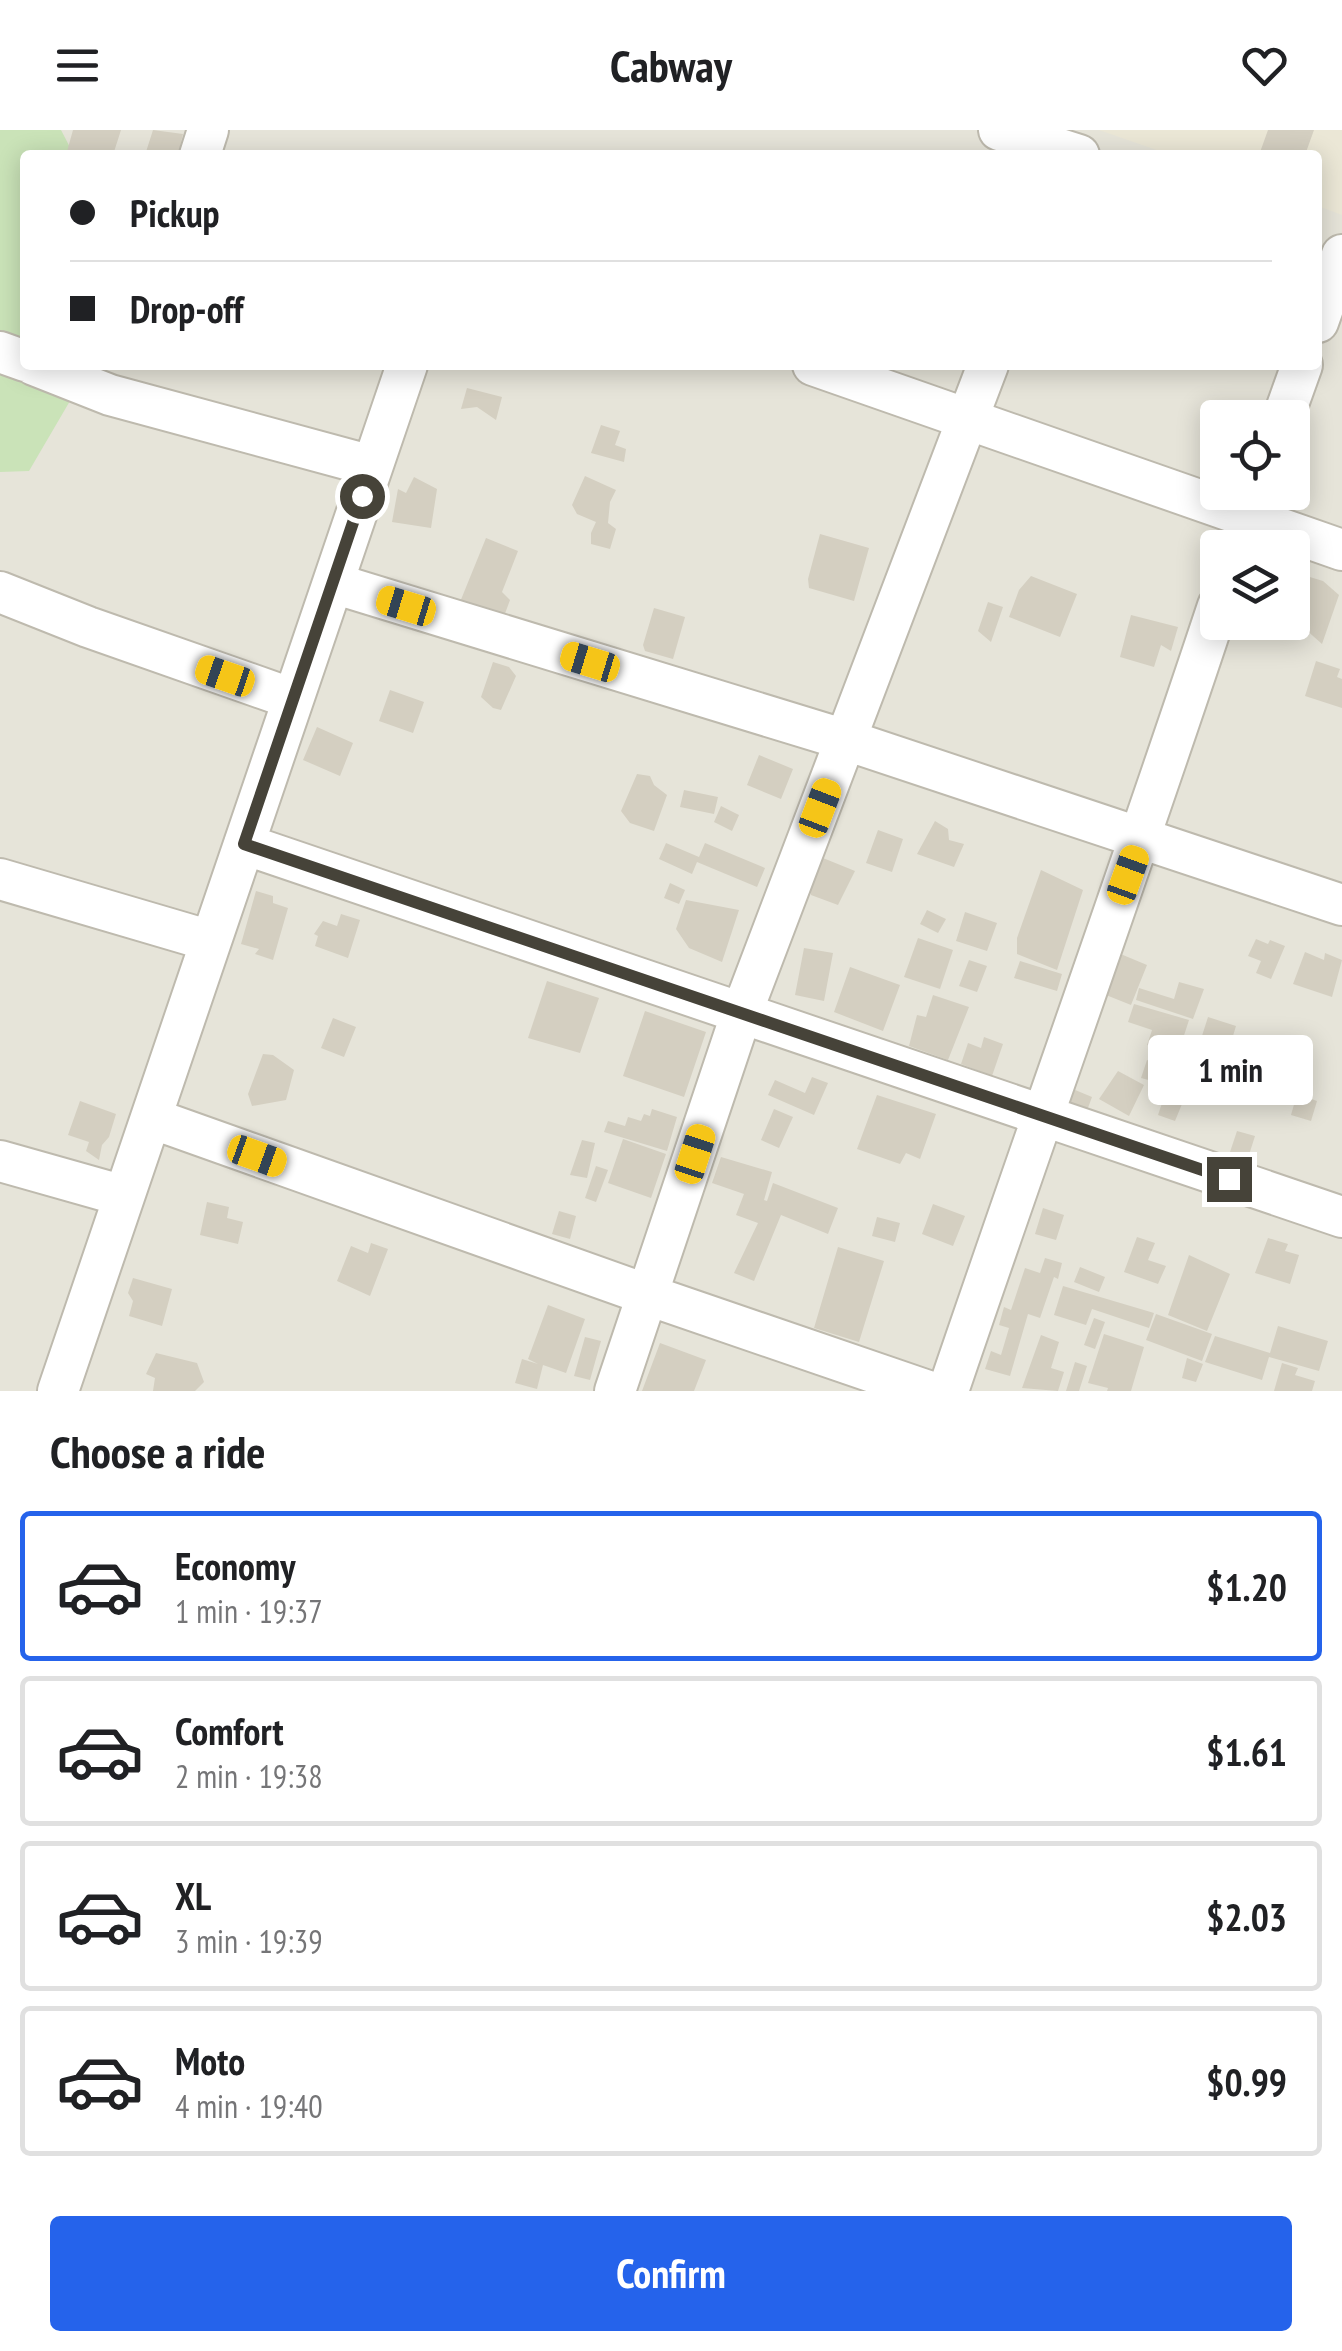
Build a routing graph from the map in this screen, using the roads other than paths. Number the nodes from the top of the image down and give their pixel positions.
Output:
1 (999, 130) edge
2 (1073, 148) edge
3 (1342, 253) edge
4 (1322, 310) edge
5 (61, 370) edge
6 (405, 370) edge
7 (826, 370) edge
8 (986, 370) edge
9 (1300, 370) edge
10 (115, 380) edge
11 (1289, 400) edge
12 (967, 420) junction
13 (372, 466) junction
14 (1246, 519) edge
15 (1342, 550) edge
16 (333, 584) junction
17 (0, 592) edge
18 (1207, 640) edge
19 (293, 700) junction
20 (846, 740) junction
21 (1141, 840) junction
22 (244, 844) junction
23 (0, 880) edge
24 (1342, 905) edge
25 (211, 941) junction
26 (742, 1012) junction
27 (1041, 1117) junction
28 (151, 1118) junction
29 (0, 1162) edge
30 (124, 1196) junction
31 (1342, 1217) edge
32 (648, 1295) junction
33 (58, 1391) edge
34 (615, 1391) edge
35 (928, 1391) edge
36 (948, 1391) edge

1 - 2 street
3 - 4 street
5 - 10 street
6 - 13 street
7 - 12 street
8 - 12 street
9 - 11 street
10 - 13 street
12 - 14 street
12 - 20 street
13 - 16 street
14 - 15 street
16 - 19 street
16 - 20 street
17 - 19 street
18 - 21 street
19 - 22 street
20 - 21 street
20 - 26 street
21 - 24 street
21 - 27 street
22 - 25 street
22 - 26 street
23 - 25 street
25 - 28 street
26 - 27 street
26 - 32 street
27 - 31 street
27 - 36 street
28 - 30 street
28 - 32 street
29 - 30 street
30 - 33 street
32 - 34 street
32 - 35 street

